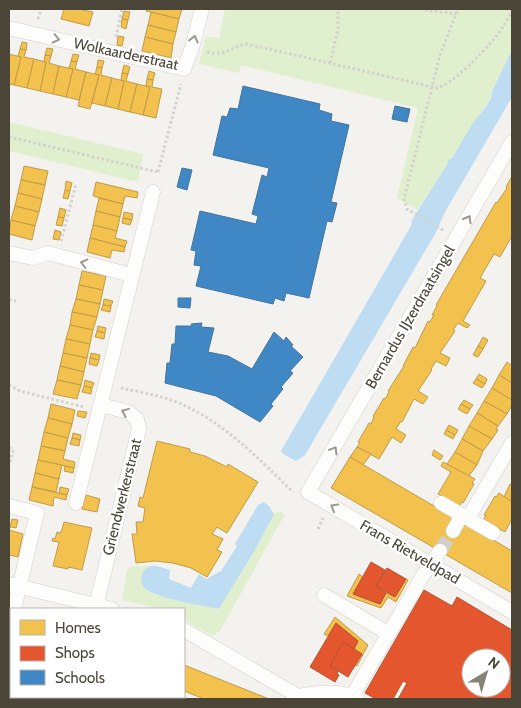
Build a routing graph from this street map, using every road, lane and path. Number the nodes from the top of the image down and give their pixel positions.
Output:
1 (122, 9) edge
2 (202, 9) edge
3 (338, 9) edge
4 (458, 9) edge
5 (425, 10) dead end
6 (512, 11) edge
7 (456, 14) junction
8 (9, 28) edge
9 (192, 48) junction
10 (112, 52) junction
11 (330, 63) junction
12 (184, 69) junction
13 (431, 87) junction
14 (9, 136) edge
15 (512, 142) edge
16 (158, 172) junction
17 (76, 184) dead end
18 (153, 192) joint
19 (448, 233) dead end
20 (9, 253) edge
21 (58, 256) junction
22 (131, 275) junction
23 (9, 300) edge
24 (16, 301) dead end
25 (105, 384) junction
26 (9, 385) edge
27 (100, 408) junction
28 (512, 443) edge
29 (9, 447) edge
30 (9, 466) edge
31 (303, 495) junction
32 (76, 503) dead end
33 (441, 504) dead end
34 (9, 506) edge
35 (465, 517) junction
36 (453, 531) tunnel mouth
37 (492, 534) dead end
38 (440, 551) tunnel mouth
39 (432, 564) junction
40 (14, 585) edge
41 (324, 595) dead end
42 (96, 606) junction
43 (14, 608) edge
44 (107, 608) edge
45 (512, 612) edge
46 (185, 631) edge
47 (389, 634) junction
48 (298, 697) edge
49 (354, 698) edge

1 - 10 path
9 -> 2 street, Wolkaarderstraat
3 - 11 path
4 - 7 path
5 - 7 path
6 - 13 path
7 - 13 path
8 -> 10 street, Wolkaarderstraat
9 - 11 path
9 - 12 street, Wolkaarderstraat
10 - 12 street, Wolkaarderstraat
11 - 13 path
12 - 16 path
13 - 19 path
14 - 16 path
31 -> 15 street, Bernardus IJzerdraatsingel
16 - 18 path
17 - 21 path
18 - 22 street
20 - 21 street
22 -> 21 street
22 - 25 street
23 - 24 path
25 - 27 street
25 - 31 path
26 - 27 path
27 - 32 street
42 -> 27 street, Griendwerkerstraat
28 - 35 street
29 - 30 path
39 -> 31 street, Frans Rietveldpad
33 - 35 street
34 - 40 street
35 - 36 street
35 - 37 street
38 - 39 street
39 - 45 street, Frans Rietveldpad
39 - 47 street
40 - 42 street
40 - 43 street
41 - 47 street
42 - 44 street
46 - 48 street
47 - 49 street
48 - 49 street

